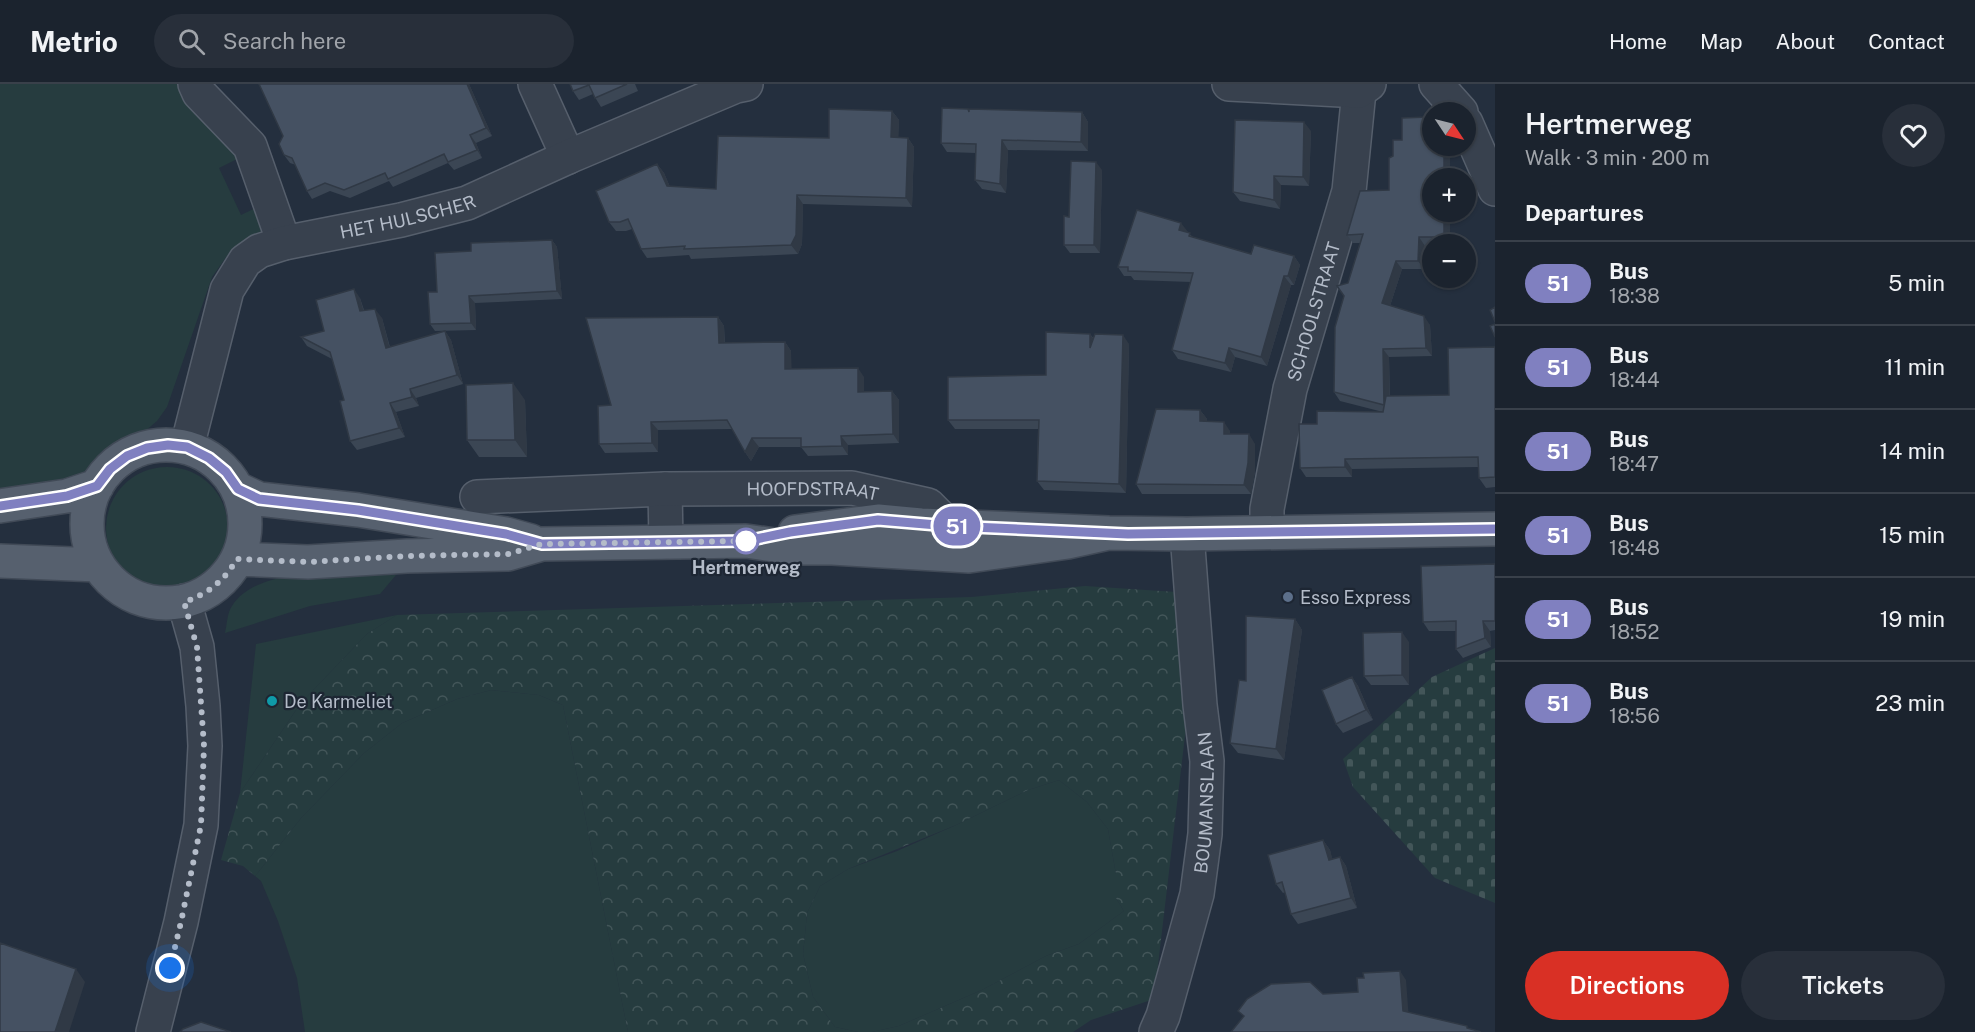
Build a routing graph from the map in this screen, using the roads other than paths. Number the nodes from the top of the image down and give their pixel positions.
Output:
1 (195, 84) edge
2 (535, 84) edge
3 (746, 84) edge
4 (1229, 84) edge
5 (1436, 84) edge
6 (1364, 88) edge
7 (1452, 102) edge
8 (1476, 136) edge
9 (1488, 151) edge
10 (568, 157) junction
11 (1495, 189) edge
12 (284, 243) junction
13 (187, 447) junction
14 (97, 486) junction
15 (238, 489) junction
16 (665, 489) junction
17 (477, 497) dead end
18 (0, 506) edge
19 (949, 526) junction
20 (1495, 529) edge
21 (1267, 532) junction
22 (1109, 533) junction
23 (1187, 534) junction
24 (746, 541) junction
25 (666, 542) junction
26 (542, 544) junction
27 (237, 559) junction
28 (0, 561) edge
29 (98, 565) junction
30 (184, 602) junction
31 (153, 1032) edge
32 (1156, 1032) edge

1 - 12 street
2 - 10 street
3 - 10 street, HET HULSCHER
4 - 6 street
5 - 7 street
6 - 21 street, SCHOOLSTRAAT
8 - 9 street
9 - 11 street
10 - 12 street, HET HULSCHER
12 - 13 street, HET HULSCHER
13 - 14 main road
13 - 15 main road
14 - 18 main road
14 - 29 main road
15 - 26 main road, HOOFDSTRAAT
15 - 27 main road
16 - 17 street, HOOFDSTRAAT
16 - 19 street, HOOFDSTRAAT
16 - 25 street
19 - 22 main road, HOOFDSTRAAT
19 - 24 main road, HOOFDSTRAAT
20 - 21 main road, HOOFDSTRAAT
21 - 23 main road, HOOFDSTRAAT
22 - 23 main road, HOOFDSTRAAT
22 - 24 main road, HOOFDSTRAAT
23 - 32 street, BOUMANSLAAN
24 - 25 main road, HOOFDSTRAAT
25 - 26 main road, HOOFDSTRAAT
26 - 27 main road, HOOFDSTRAAT
27 - 30 main road
28 - 29 main road
29 - 30 main road
30 - 31 street

